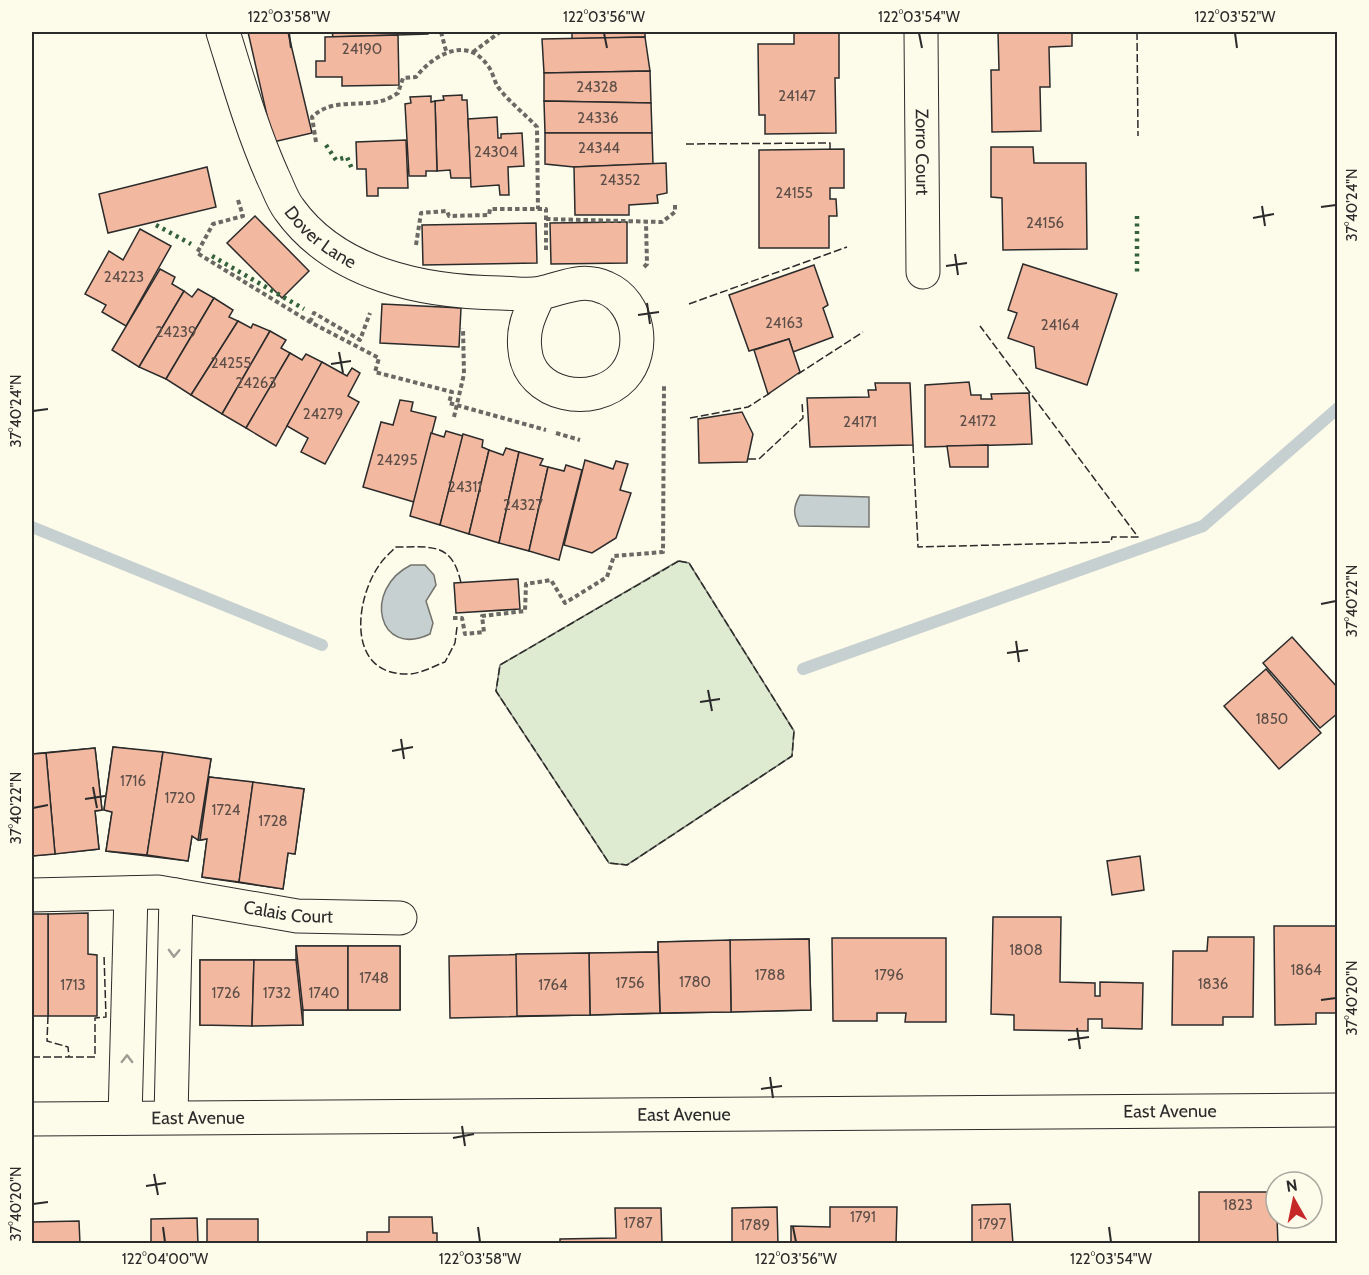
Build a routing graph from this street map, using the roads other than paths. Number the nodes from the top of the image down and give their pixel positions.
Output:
1 (223, 32) edge
2 (921, 32) edge
3 (923, 272) dead end
4 (539, 294) junction
5 (131, 893) junction
6 (32, 895) edge
7 (176, 895) junction
8 (400, 918) dead end
9 (1338, 1110) edge
10 (125, 1118) junction
11 (171, 1118) junction
12 (32, 1119) edge

1 - 4 street, Dover Lane
2 - 3 street, Zorro Court
4 - 4 street, Dover Lane
5 - 6 street, Calais Court
5 - 7 street, Calais Court
10 -> 5 street
7 - 8 street, Calais Court
7 -> 11 street
9 - 11 street, East Avenue
10 - 11 street, East Avenue
10 - 12 street, East Avenue

